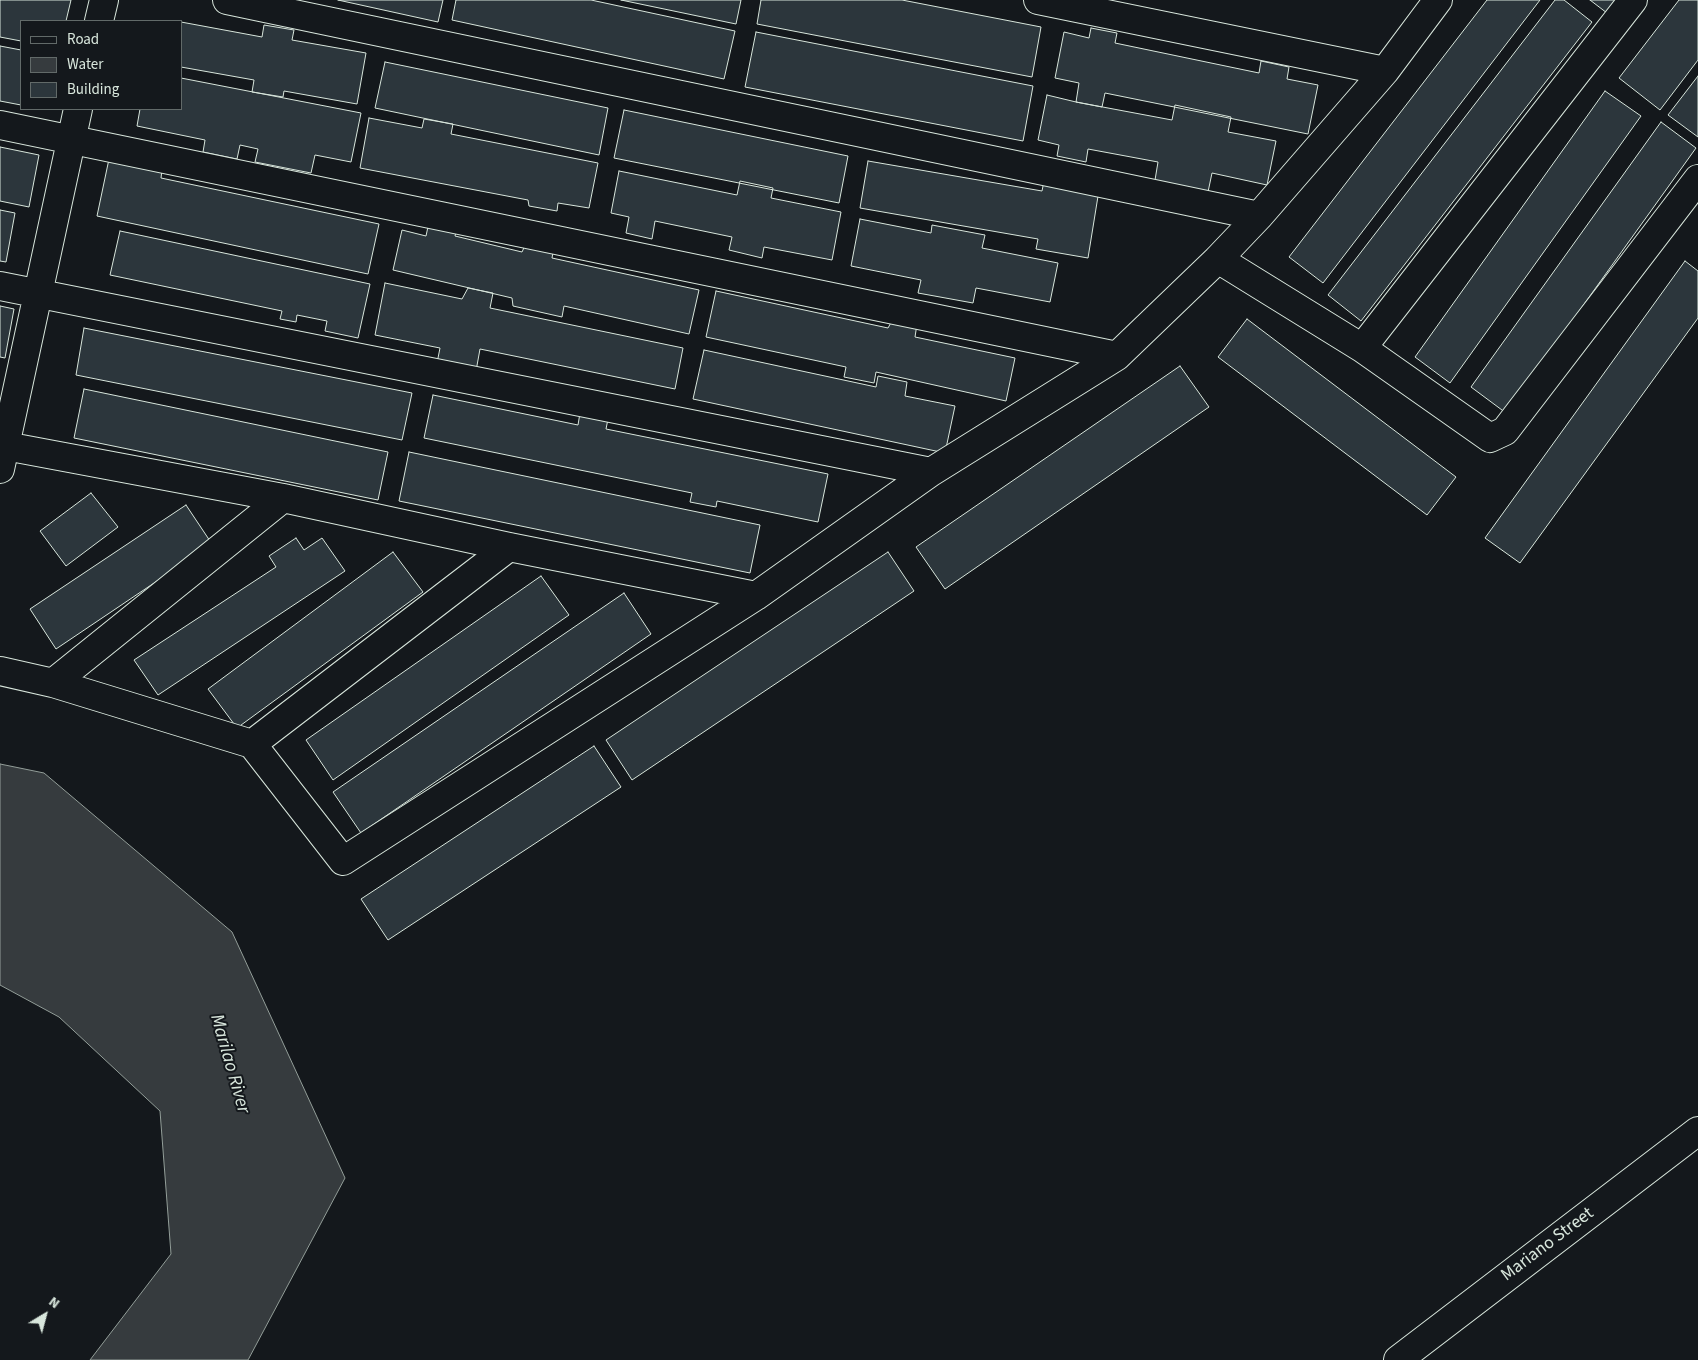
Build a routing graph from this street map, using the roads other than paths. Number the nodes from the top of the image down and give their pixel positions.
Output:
1 (104, 0) edge
2 (227, 0) edge
3 (1038, 0) edge
4 (1438, 0) edge
5 (1633, 0) edge
6 (98, 20) edge
7 (1385, 71) junction
8 (78, 110) edge
9 (0, 125) edge
10 (71, 140) junction
11 (1698, 179) edge
12 (1259, 216) junction
13 (1218, 259) junction
14 (0, 286) edge
15 (37, 294) junction
16 (1362, 348) junction
17 (1117, 356) junction
18 (2, 453) edge
19 (932, 472) junction
20 (283, 498) junction
21 (509, 547) junction
22 (756, 596) junction
23 (0, 671) edge
24 (53, 683) junction
25 (252, 744) junction
26 (1698, 1131) edge
27 (1398, 1360) edge

1 - 6 street
2 - 12 street
3 - 7 street
4 - 7 street
5 - 16 street
7 - 12 street
8 - 10 street
9 - 10 street
10 - 15 street
10 - 17 street
11 - 16 street
12 - 13 street
13 - 16 street
13 - 17 street
14 - 15 street
15 - 18 street
15 - 19 street
17 - 19 street
18 - 20 street
19 - 22 street
20 - 21 street
20 - 24 street
21 - 22 street
21 - 25 street
22 - 25 street
23 - 24 street
24 - 25 street
26 - 27 street, Mariano Street

